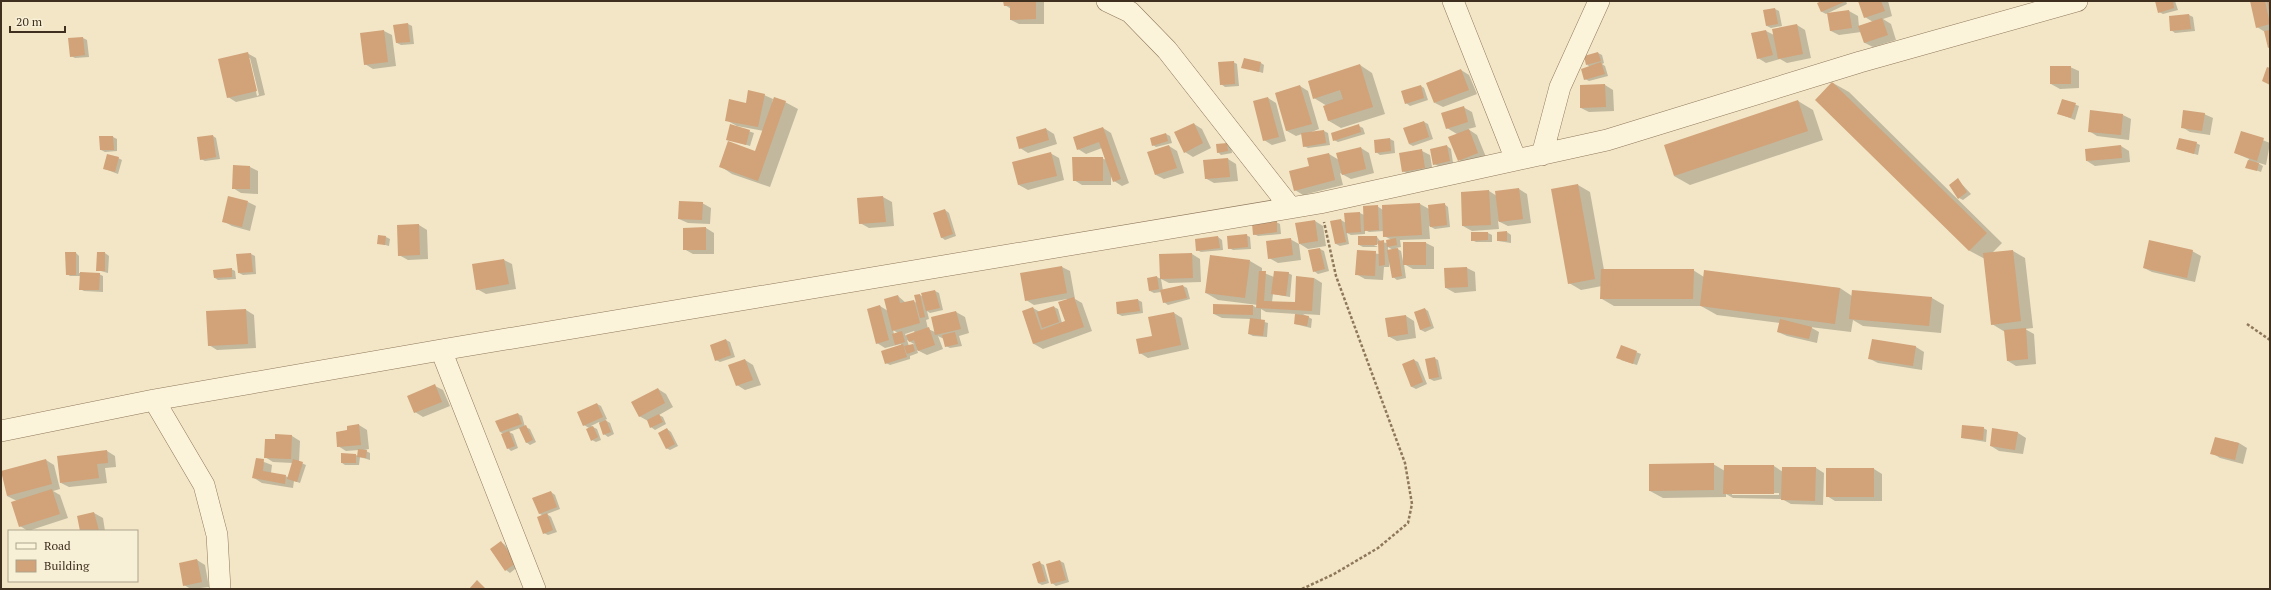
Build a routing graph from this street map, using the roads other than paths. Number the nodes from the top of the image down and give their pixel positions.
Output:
1 (1107, 1) edge
2 (1453, 1) edge
3 (1599, 1) edge
4 (2076, 1) edge
5 (1542, 155) junction
6 (1516, 160) junction
7 (1290, 207) junction
8 (441, 350) junction
9 (154, 400) junction
10 (1, 430) edge
11 (220, 589) edge
12 (535, 589) edge

1 - 7 street
2 - 6 street
3 - 5 street
4 - 5 street
5 - 6 street
6 - 7 street
7 - 8 street
8 - 9 street
8 - 12 street
9 - 10 street
9 - 11 street

